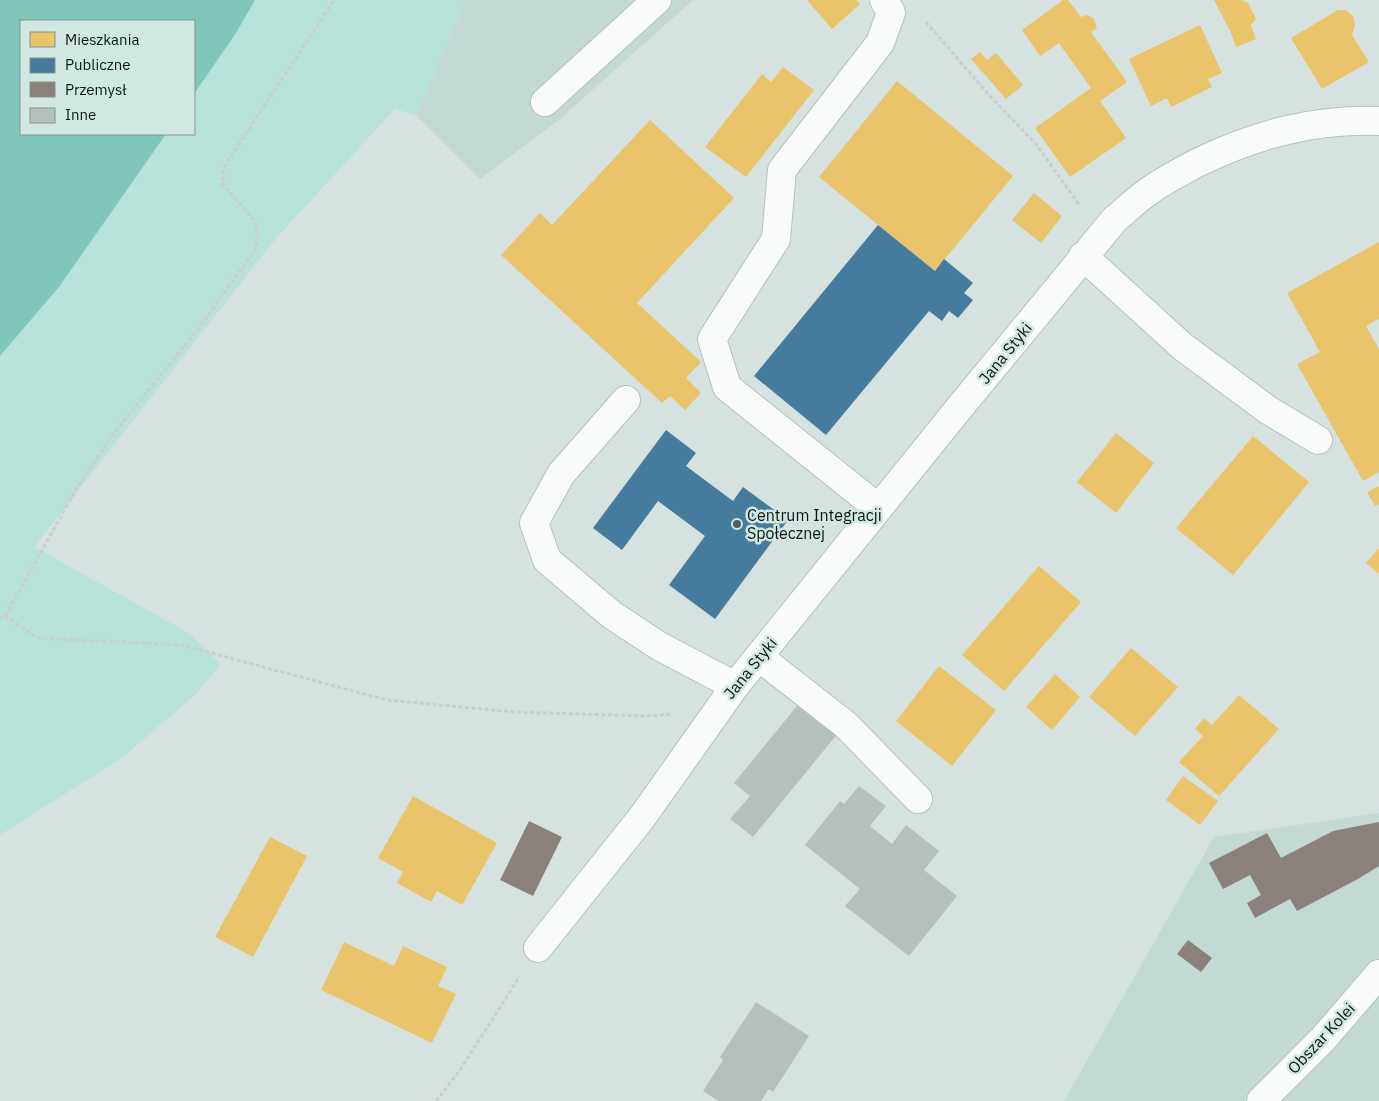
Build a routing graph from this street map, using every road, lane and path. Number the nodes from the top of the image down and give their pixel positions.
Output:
1 (334, 0) edge
2 (885, 1) edge
3 (652, 2) edge
4 (545, 102) dead end
5 (1379, 121) edge
6 (1101, 235) junction
7 (1083, 256) junction
8 (626, 400) dead end
9 (1318, 440) dead end
10 (878, 508) junction
11 (5, 616) junction
12 (0, 619) edge
13 (759, 657) junction
14 (735, 686) junction
15 (715, 713) junction
16 (918, 799) dead end
17 (538, 948) joint
18 (1379, 974) edge
19 (436, 1101) edge
20 (1261, 1101) edge

1 - 11 path
2 - 6 path
2 - 10 street
3 - 4 street
5 - 6 street, Jana Styki
6 - 7 street, Jana Styki
7 - 9 street
7 - 10 street, Jana Styki
8 - 14 street
10 - 13 street, Jana Styki
11 - 12 path
11 - 15 path
13 - 14 street, Jana Styki
13 - 16 street
14 - 15 street, Jana Styki
15 - 17 street, Jana Styki
17 - 19 path
18 - 20 street, Obszar Kolei

